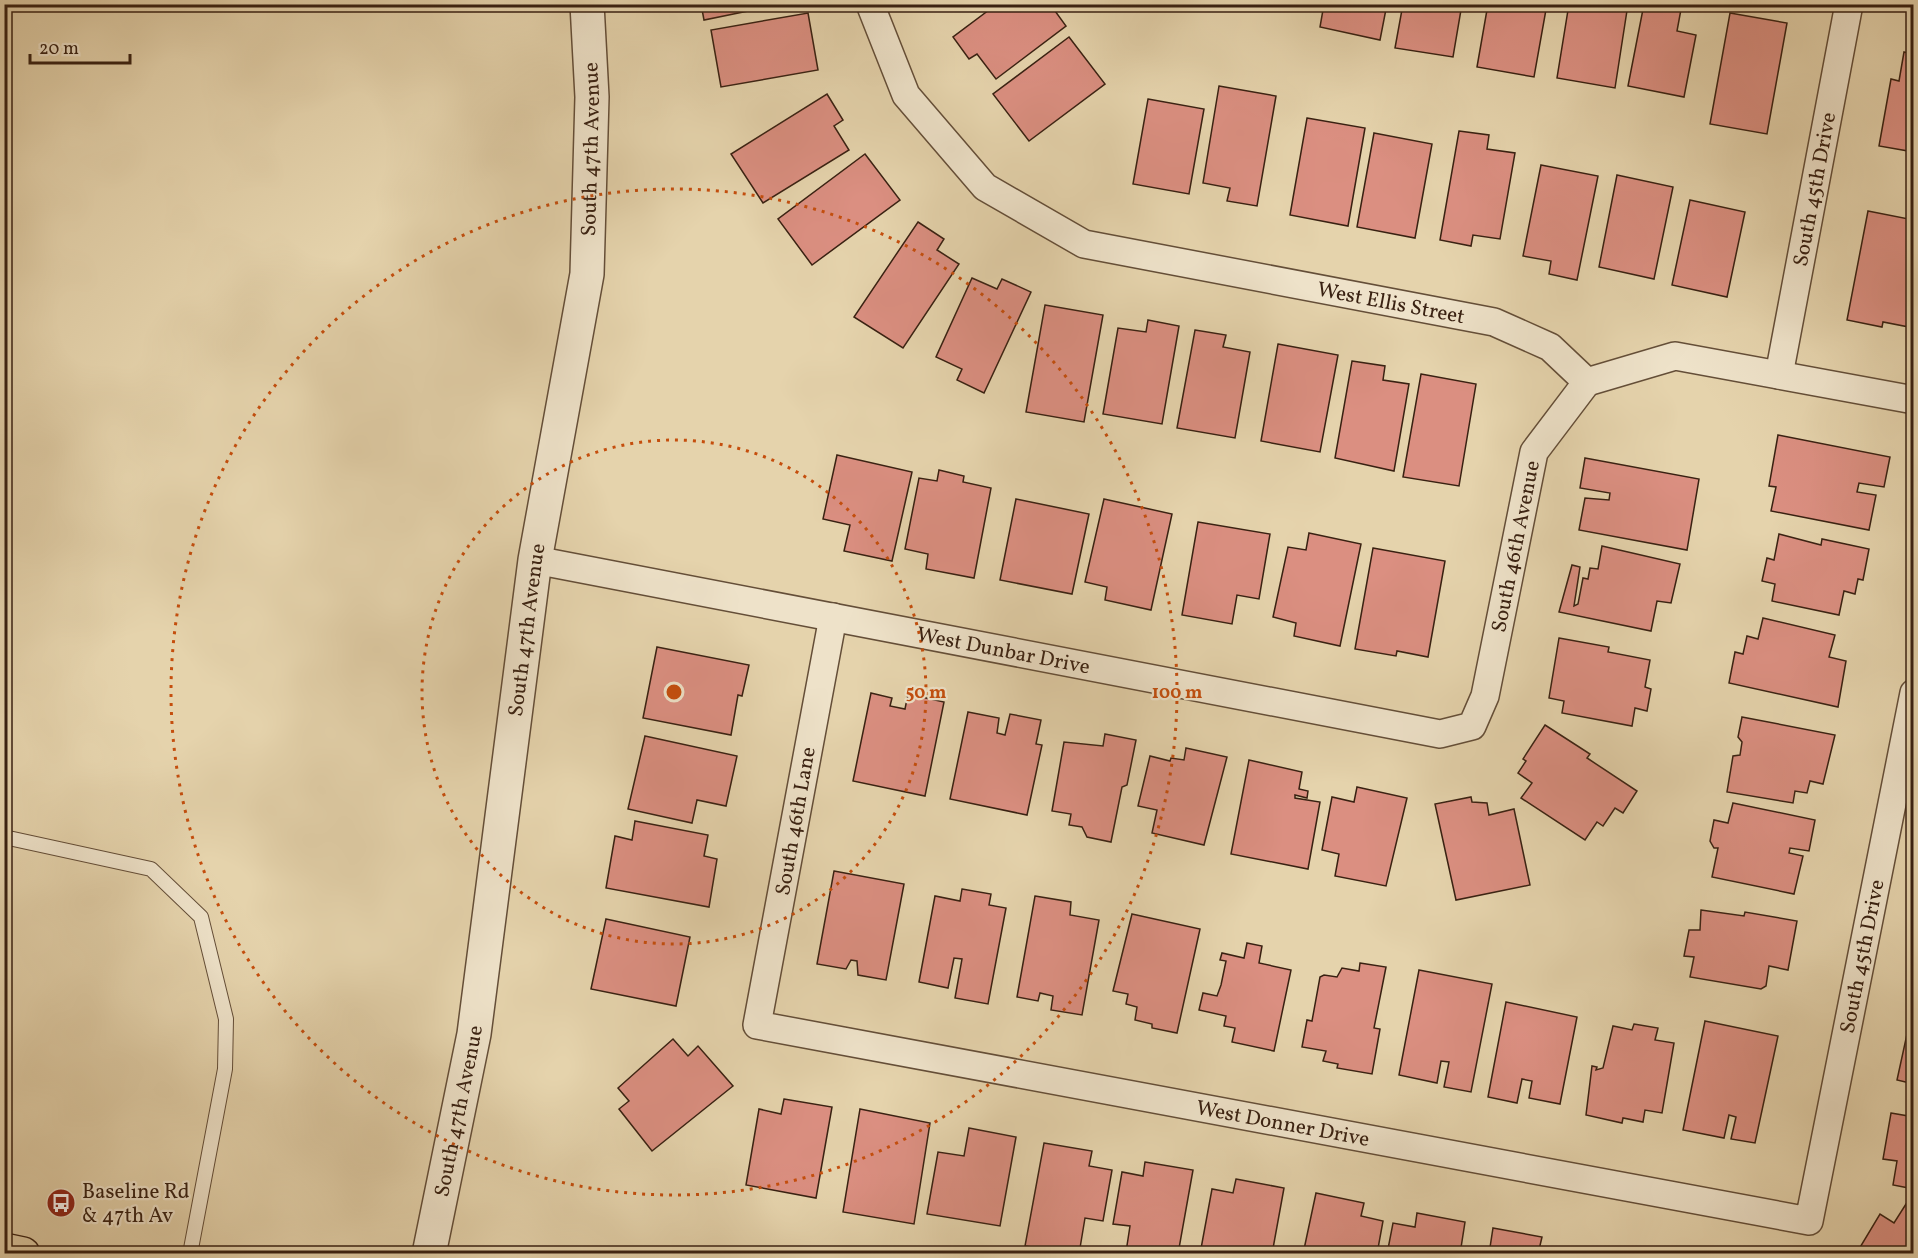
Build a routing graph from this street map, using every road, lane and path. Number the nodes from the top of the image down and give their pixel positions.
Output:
1 (587, 4) edge
2 (870, 4) edge
3 (1849, 4) edge
4 (1779, 375) junction
5 (1587, 382) junction
6 (1914, 400) edge
7 (535, 560) junction
8 (833, 617) junction
9 (1914, 693) edge
10 (1472, 726) joint
11 (4, 837) edge
12 (757, 1025) joint
13 (1809, 1221) joint
14 (4, 1250) edge
15 (23, 1254) edge
16 (190, 1254) edge
17 (429, 1254) edge

1 - 7 street, South 47th Avenue
2 - 5 street, West Ellis Street
3 - 4 street, South 45th Drive
4 - 5 street
4 - 6 street
5 - 10 street, South 46th Avenue
7 - 8 street, West Dunbar Drive
7 - 17 street, South 47th Avenue
8 - 10 street, West Dunbar Drive
8 - 12 street, South 46th Lane
9 - 13 street, South 45th Drive
11 - 16 lane
12 - 13 street, West Donner Drive
14 - 15 main road

